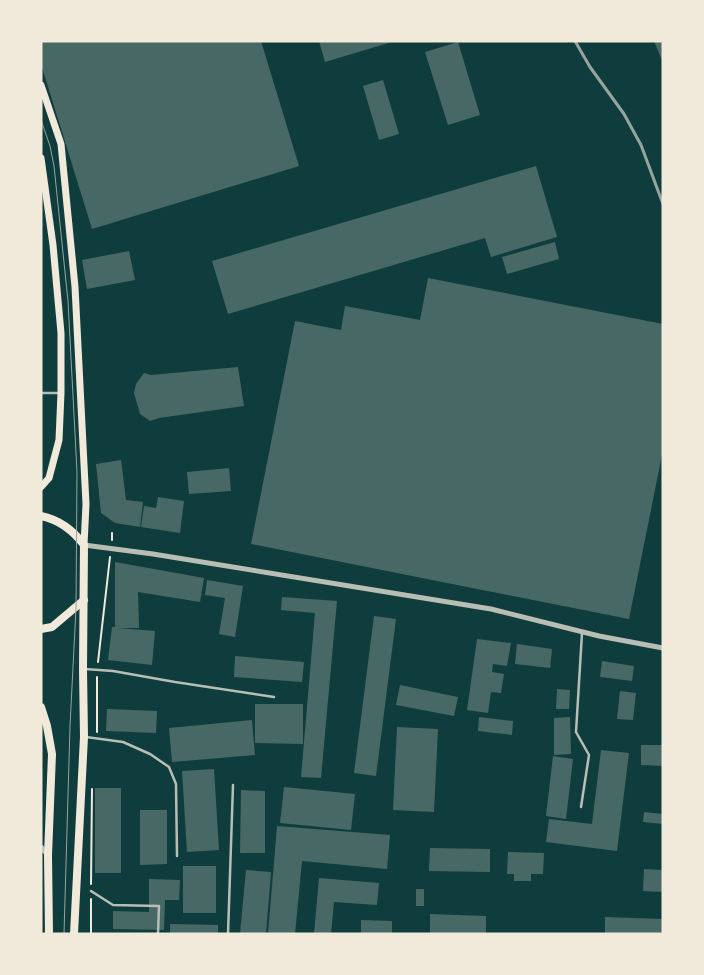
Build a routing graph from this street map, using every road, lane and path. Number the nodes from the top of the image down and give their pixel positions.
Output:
1 (41, 85) edge
2 (41, 158) edge
3 (41, 392) edge
4 (61, 393) junction
5 (41, 487) edge
6 (41, 516) edge
7 (84, 545) junction
8 (84, 600) junction
9 (41, 629) edge
10 (582, 632) junction
11 (663, 648) edge
12 (83, 669) junction
13 (274, 697) dead end
14 (41, 707) edge
15 (84, 737) junction
16 (233, 785) dead end
17 (582, 807) dead end
18 (41, 847) edge
19 (45, 854) edge
20 (177, 856) dead end
21 (91, 891) dead end
22 (49, 934) edge
23 (74, 934) edge
24 (158, 934) edge
25 (228, 934) edge

1 - 7 main road
2 - 4 main road
3 - 4 lane
4 - 5 main road
6 - 7 main road
7 - 8 main road
7 - 10 street
8 - 9 main road
8 - 12 main road
10 - 11 street
10 - 17 lane
12 - 13 lane
12 - 15 main road
14 - 19 main road
15 - 20 lane
15 - 23 main road
16 - 25 lane
18 - 19 street
19 - 22 main road
21 - 24 lane

